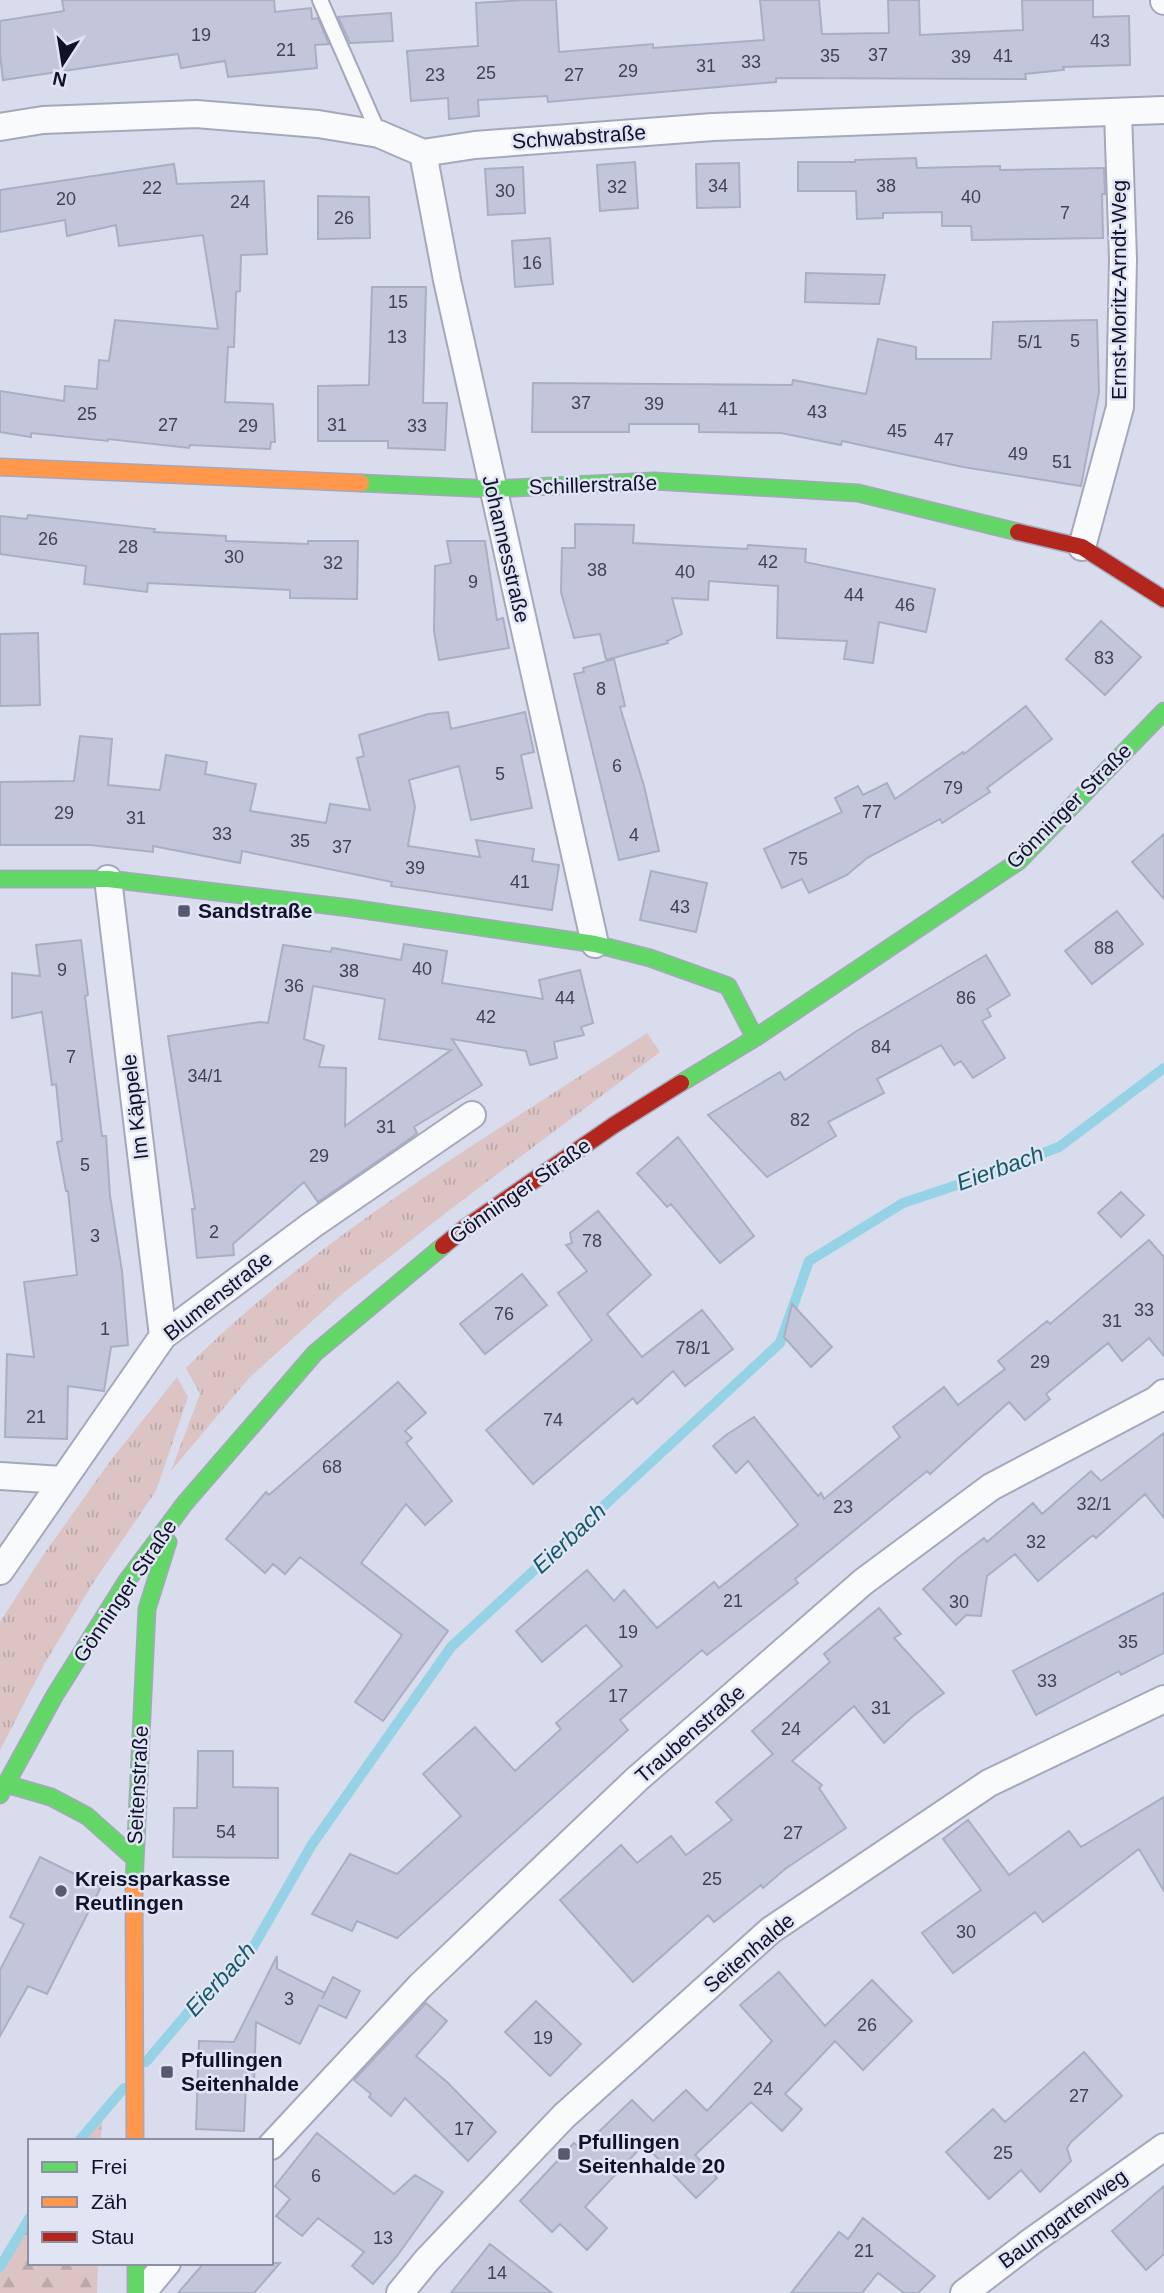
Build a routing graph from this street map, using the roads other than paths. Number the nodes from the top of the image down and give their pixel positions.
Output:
1 (320, 0) edge
2 (1164, 110) edge
3 (1118, 113) junction
4 (0, 127) edge
5 (379, 134) junction
6 (423, 153) junction
7 (0, 467) edge
8 (493, 489) junction
9 (1082, 547) junction
10 (1164, 599) edge
11 (1164, 711) edge
12 (0, 879) edge
13 (108, 879) junction
14 (595, 944) junction
15 (755, 1038) junction
16 (472, 1115) dead end
17 (163, 1336) junction
18 (1164, 1393) edge
19 (0, 1476) edge
20 (62, 1480) junction
21 (175, 1517) junction
22 (0, 1571) edge
23 (1164, 1699) edge
24 (3, 1790) edge
25 (134, 1858) junction
26 (135, 2139) edge
27 (273, 2144) edge
28 (1164, 2147) edge
29 (136, 2265) edge
30 (165, 2265) edge
31 (136, 2293) edge
32 (142, 2293) edge
33 (400, 2293) edge
34 (964, 2293) edge

1 - 5 lane
2 - 3 street, Schwabstraße
3 - 6 street, Schwabstraße
3 - 9 street, Ernst-Moritz-Arndt-Weg
4 - 5 street
5 - 6 street
6 - 8 street, Johannesstraße
7 - 8 main road, Schillerstraße
8 - 9 main road, Schillerstraße
8 - 14 street, Johannesstraße
9 - 10 main road, Schillerstraße
11 - 15 main road, Gönninger Straße
12 - 13 main road
13 - 14 main road
13 - 17 street, Im Käppele
14 - 15 main road
15 - 21 main road, Gönninger Straße
16 - 17 street, Blumenstraße
17 - 20 street, Blumenstraße
18 - 27 street, Traubenstraße
19 - 20 street
20 - 22 street, Blumenstraße
21 - 24 main road, Gönninger Straße
21 - 25 main road, Seitenstraße
23 - 33 street, Seitenhalde
24 - 25 main road
25 - 26 main road, Seitenstraße
28 - 34 street, Baumgartenweg
29 - 31 main road
30 - 32 street

